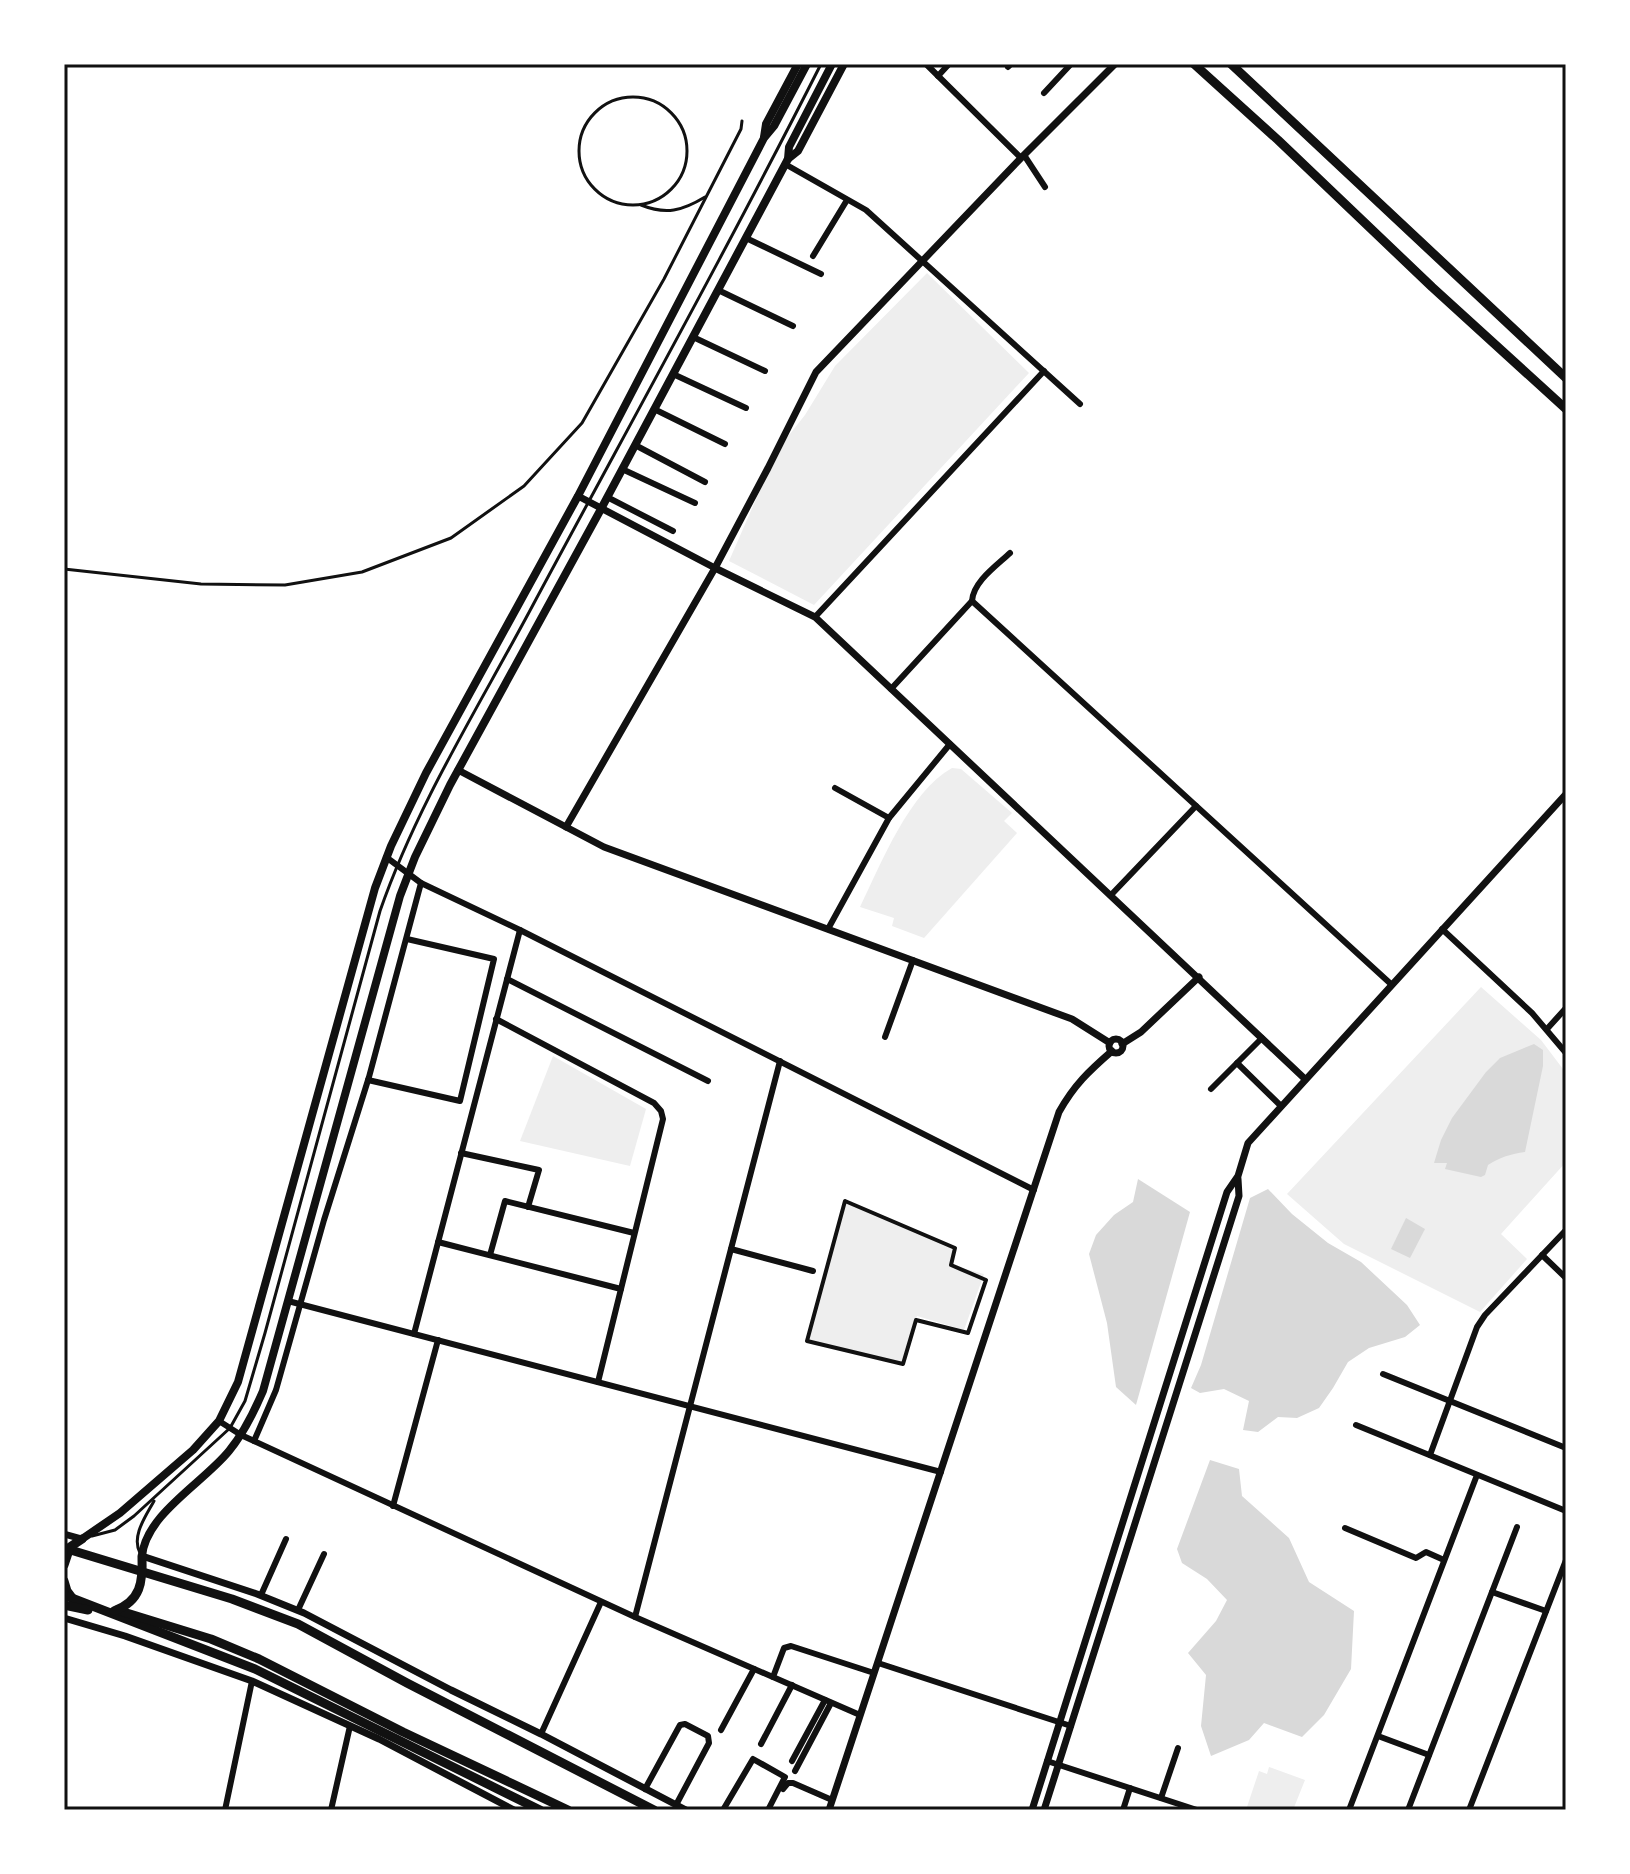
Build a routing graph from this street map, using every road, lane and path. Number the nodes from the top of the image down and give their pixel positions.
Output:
1 (798, 64) edge
2 (807, 64) edge
3 (821, 64) edge
4 (832, 64) edge
5 (844, 64) edge
6 (926, 64) edge
7 (949, 64) edge
8 (1071, 64) edge
9 (1115, 64) edge
10 (1194, 64) edge
11 (1231, 64) edge
12 (938, 76) junction
13 (1044, 93) dead end
14 (742, 121) dead end
15 (764, 138) junction
16 (1022, 156) junction
17 (786, 162) junction
18 (1045, 187) dead end
19 (707, 196) junction
20 (847, 200) junction
21 (641, 205) junction
22 (746, 238) junction
23 (813, 256) dead end
24 (922, 262) junction
25 (821, 274) dead end
26 (718, 290) junction
27 (793, 326) dead end
28 (693, 337) junction
29 (765, 371) dead end
30 (1044, 371) junction
31 (673, 374) junction
32 (1566, 378) edge
33 (1080, 404) dead end
34 (746, 408) dead end
35 (654, 409) junction
36 (1566, 409) edge
37 (725, 444) dead end
38 (635, 445) junction
39 (622, 469) junction
40 (705, 482) dead end
41 (578, 496) junction
42 (607, 497) junction
43 (588, 502) junction
44 (695, 503) dead end
45 (601, 509) junction
46 (673, 531) dead end
47 (1010, 553) dead end
48 (715, 568) junction
49 (64, 569) edge
50 (972, 601) junction
51 (815, 617) junction
52 (891, 689) junction
53 (950, 744) junction
54 (458, 770) junction
55 (835, 788) dead end
56 (1566, 794) edge
57 (1196, 806) junction
58 (889, 818) junction
59 (566, 827) junction
60 (386, 857) junction
61 (396, 865) junction
62 (408, 874) junction
63 (421, 883) junction
64 (1111, 895) junction
65 (828, 929) junction
66 (1442, 929) junction
67 (520, 930) junction
68 (407, 939) junction
69 (913, 960) junction
70 (1199, 977) junction
71 (507, 979) junction
72 (1392, 985) junction
73 (1566, 1008) edge
74 (496, 1019) junction
75 (1547, 1029) junction
76 (885, 1037) dead end
77 (1262, 1038) junction
78 (1111, 1047) junction
79 (1566, 1053) edge
80 (780, 1061) junction
81 (1237, 1063) junction
82 (1305, 1079) junction
83 (368, 1080) junction
84 (708, 1081) dead end
85 (1211, 1089) dead end
86 (1281, 1106) junction
87 (461, 1153) junction
88 (1238, 1176) junction
89 (1034, 1190) junction
90 (528, 1207) junction
91 (1566, 1230) edge
92 (634, 1233) junction
93 (438, 1242) junction
94 (731, 1249) junction
95 (490, 1255) junction
96 (1542, 1255) junction
97 (813, 1271) dead end
98 (1566, 1278) edge
99 (986, 1280) joint
100 (621, 1289) junction
101 (288, 1301) junction
102 (300, 1305) junction
103 (414, 1334) junction
104 (438, 1340) junction
105 (1383, 1374) dead end
106 (598, 1382) junction
107 (1450, 1400) junction
108 (690, 1406) junction
109 (219, 1421) junction
110 (1356, 1425) dead end
111 (230, 1428) junction
112 (241, 1435) junction
113 (254, 1441) junction
114 (1566, 1448) edge
115 (1430, 1455) junction
116 (941, 1472) junction
117 (1477, 1475) junction
118 (156, 1498) junction
119 (393, 1506) junction
120 (1566, 1511) edge
121 (1517, 1527) dead end
122 (1345, 1528) dead end
123 (64, 1534) edge
124 (286, 1539) dead end
125 (71, 1546) edge
126 (324, 1554) dead end
127 (142, 1556) junction
128 (1444, 1560) junction
129 (1566, 1560) edge
130 (64, 1565) edge
131 (64, 1581) edge
132 (1492, 1592) junction
133 (64, 1595) edge
134 (261, 1595) junction
135 (601, 1602) junction
136 (64, 1605) edge
137 (88, 1610) junction
138 (117, 1610) junction
139 (298, 1610) junction
140 (1546, 1611) junction
141 (635, 1617) junction
142 (64, 1618) edge
143 (878, 1663) junction
144 (754, 1669) junction
145 (256, 1670) junction
146 (874, 1673) junction
147 (773, 1677) junction
148 (252, 1681) junction
149 (792, 1685) junction
150 (828, 1701) junction
151 (860, 1715) junction
152 (1059, 1722) junction
153 (350, 1726) junction
154 (1071, 1726) junction
155 (721, 1730) dead end
156 (541, 1734) junction
157 (1378, 1736) junction
158 (761, 1744) dead end
159 (1178, 1748) dead end
160 (1429, 1755) junction
161 (792, 1761) dead end
162 (1047, 1761) junction
163 (1059, 1765) junction
164 (795, 1771) dead end
165 (1130, 1788) junction
166 (645, 1789) junction
167 (1161, 1798) junction
168 (832, 1800) junction
169 (676, 1805) junction
170 (225, 1810) edge
171 (331, 1810) edge
172 (514, 1810) edge
173 (540, 1810) edge
174 (568, 1810) edge
175 (654, 1810) edge
176 (686, 1810) edge
177 (723, 1810) edge
178 (771, 1810) edge
179 (829, 1810) edge
180 (1032, 1810) edge
181 (1044, 1810) edge
182 (1123, 1810) edge
183 (1197, 1810) edge
184 (1349, 1810) edge
185 (1408, 1810) edge
186 (1469, 1810) edge

1 - 15 main road
2 - 15 main road
3 - 43 lane
4 - 17 main road
5 - 17 main road
6 - 12 street
7 - 12 street
8 - 13 street
9 - 16 street
10 - 36 main road
11 - 32 main road
12 - 16 street
14 - 19 lane
15 - 41 main road
16 - 18 street
16 - 24 street
17 - 20 street
17 - 22 main road
19 - 21 lane
19 - 49 lane
20 - 23 street
20 - 24 street
21 - 21 lane
22 - 25 street
22 - 26 main road
24 - 30 street
24 - 48 street
26 - 27 street
26 - 28 main road
28 - 29 street
28 - 31 main road
30 - 33 street
30 - 51 street
31 - 34 street
31 - 35 main road
35 - 37 street
35 - 38 main road
38 - 39 main road
38 - 40 street
39 - 42 main road
39 - 44 street
41 - 43 street
41 - 60 main road
42 - 45 main road
42 - 46 street
43 - 45 street
43 - 61 lane
45 - 48 street
45 - 54 main road
47 - 50 street
48 - 51 street
48 - 59 street
50 - 52 street
50 - 57 street
51 - 52 street
52 - 53 street
53 - 58 street
53 - 64 street
54 - 59 street
54 - 62 main road
55 - 58 street
56 - 66 street
57 - 64 street
57 - 72 street
58 - 65 street
59 - 65 street
60 - 61 street
60 - 109 main road
61 - 62 street
61 - 111 lane
62 - 63 street
62 - 101 main road
63 - 67 street
63 - 68 street
64 - 70 street
65 - 69 street
66 - 72 street
66 - 75 street
67 - 71 street
67 - 80 street
68 - 83 street
68 - 83 street
69 - 76 street
69 - 78 street
70 - 77 street
70 - 78 street
71 - 74 street
71 - 84 street
72 - 82 street
73 - 75 street
74 - 87 street
74 - 92 street
75 - 79 street
77 - 81 street
77 - 82 street
78 - 89 street
80 - 89 street
80 - 94 street
81 - 85 street
81 - 86 street
82 - 86 street
83 - 102 street
86 - 88 street
87 - 90 street
87 - 93 street
88 - 152 street
88 - 154 street
89 - 116 street
90 - 92 street
90 - 95 street
91 - 96 street
92 - 100 street
93 - 95 street
93 - 103 street
94 - 97 street
94 - 108 street
95 - 100 street
96 - 98 street
96 - 107 street
99 - 99 street
100 - 106 street
101 - 102 street
101 - 112 main road
102 - 103 street
102 - 113 street
103 - 104 street
104 - 106 street
104 - 119 street
105 - 107 street
106 - 108 street
107 - 114 street
107 - 115 street
108 - 116 street
108 - 141 street
109 - 111 street
109 - 125 main road
110 - 115 street
111 - 112 street
111 - 118 lane
112 - 113 street
112 - 127 main road
113 - 119 street
115 - 117 street
116 - 143 street
117 - 120 street
117 - 128 street
118 - 125 lane
118 - 127 lane
119 - 135 street
121 - 132 street
122 - 128 street
123 - 125 street
124 - 134 street
125 - 130 main road
125 - 175 main road
126 - 139 street
127 - 134 street
127 - 138 main road
128 - 157 street
129 - 140 street
131 - 137 main road
132 - 140 street
132 - 160 street
133 - 145 main road
134 - 139 street
135 - 141 street
135 - 156 street
136 - 137 main road
137 - 138 main road
138 - 174 main road
139 - 156 street
140 - 186 street
141 - 144 street
142 - 148 street
143 - 146 street
143 - 152 street
144 - 147 street
144 - 155 street
145 - 148 main road
145 - 173 main road
146 - 147 street
146 - 151 street
147 - 149 street
148 - 153 street
148 - 170 street
149 - 150 street
149 - 158 street
150 - 151 street
150 - 161 street
150 - 164 street
151 - 168 street
152 - 154 street
152 - 162 street
153 - 171 street
153 - 172 street
154 - 163 street
156 - 166 street
157 - 160 street
157 - 184 street
159 - 167 street
160 - 185 street
162 - 163 street
162 - 180 street
163 - 165 street
163 - 181 street
165 - 167 street
165 - 182 street
166 - 169 street
166 - 169 street
167 - 183 street
168 - 178 street
168 - 179 street
169 - 176 street
177 - 178 street

